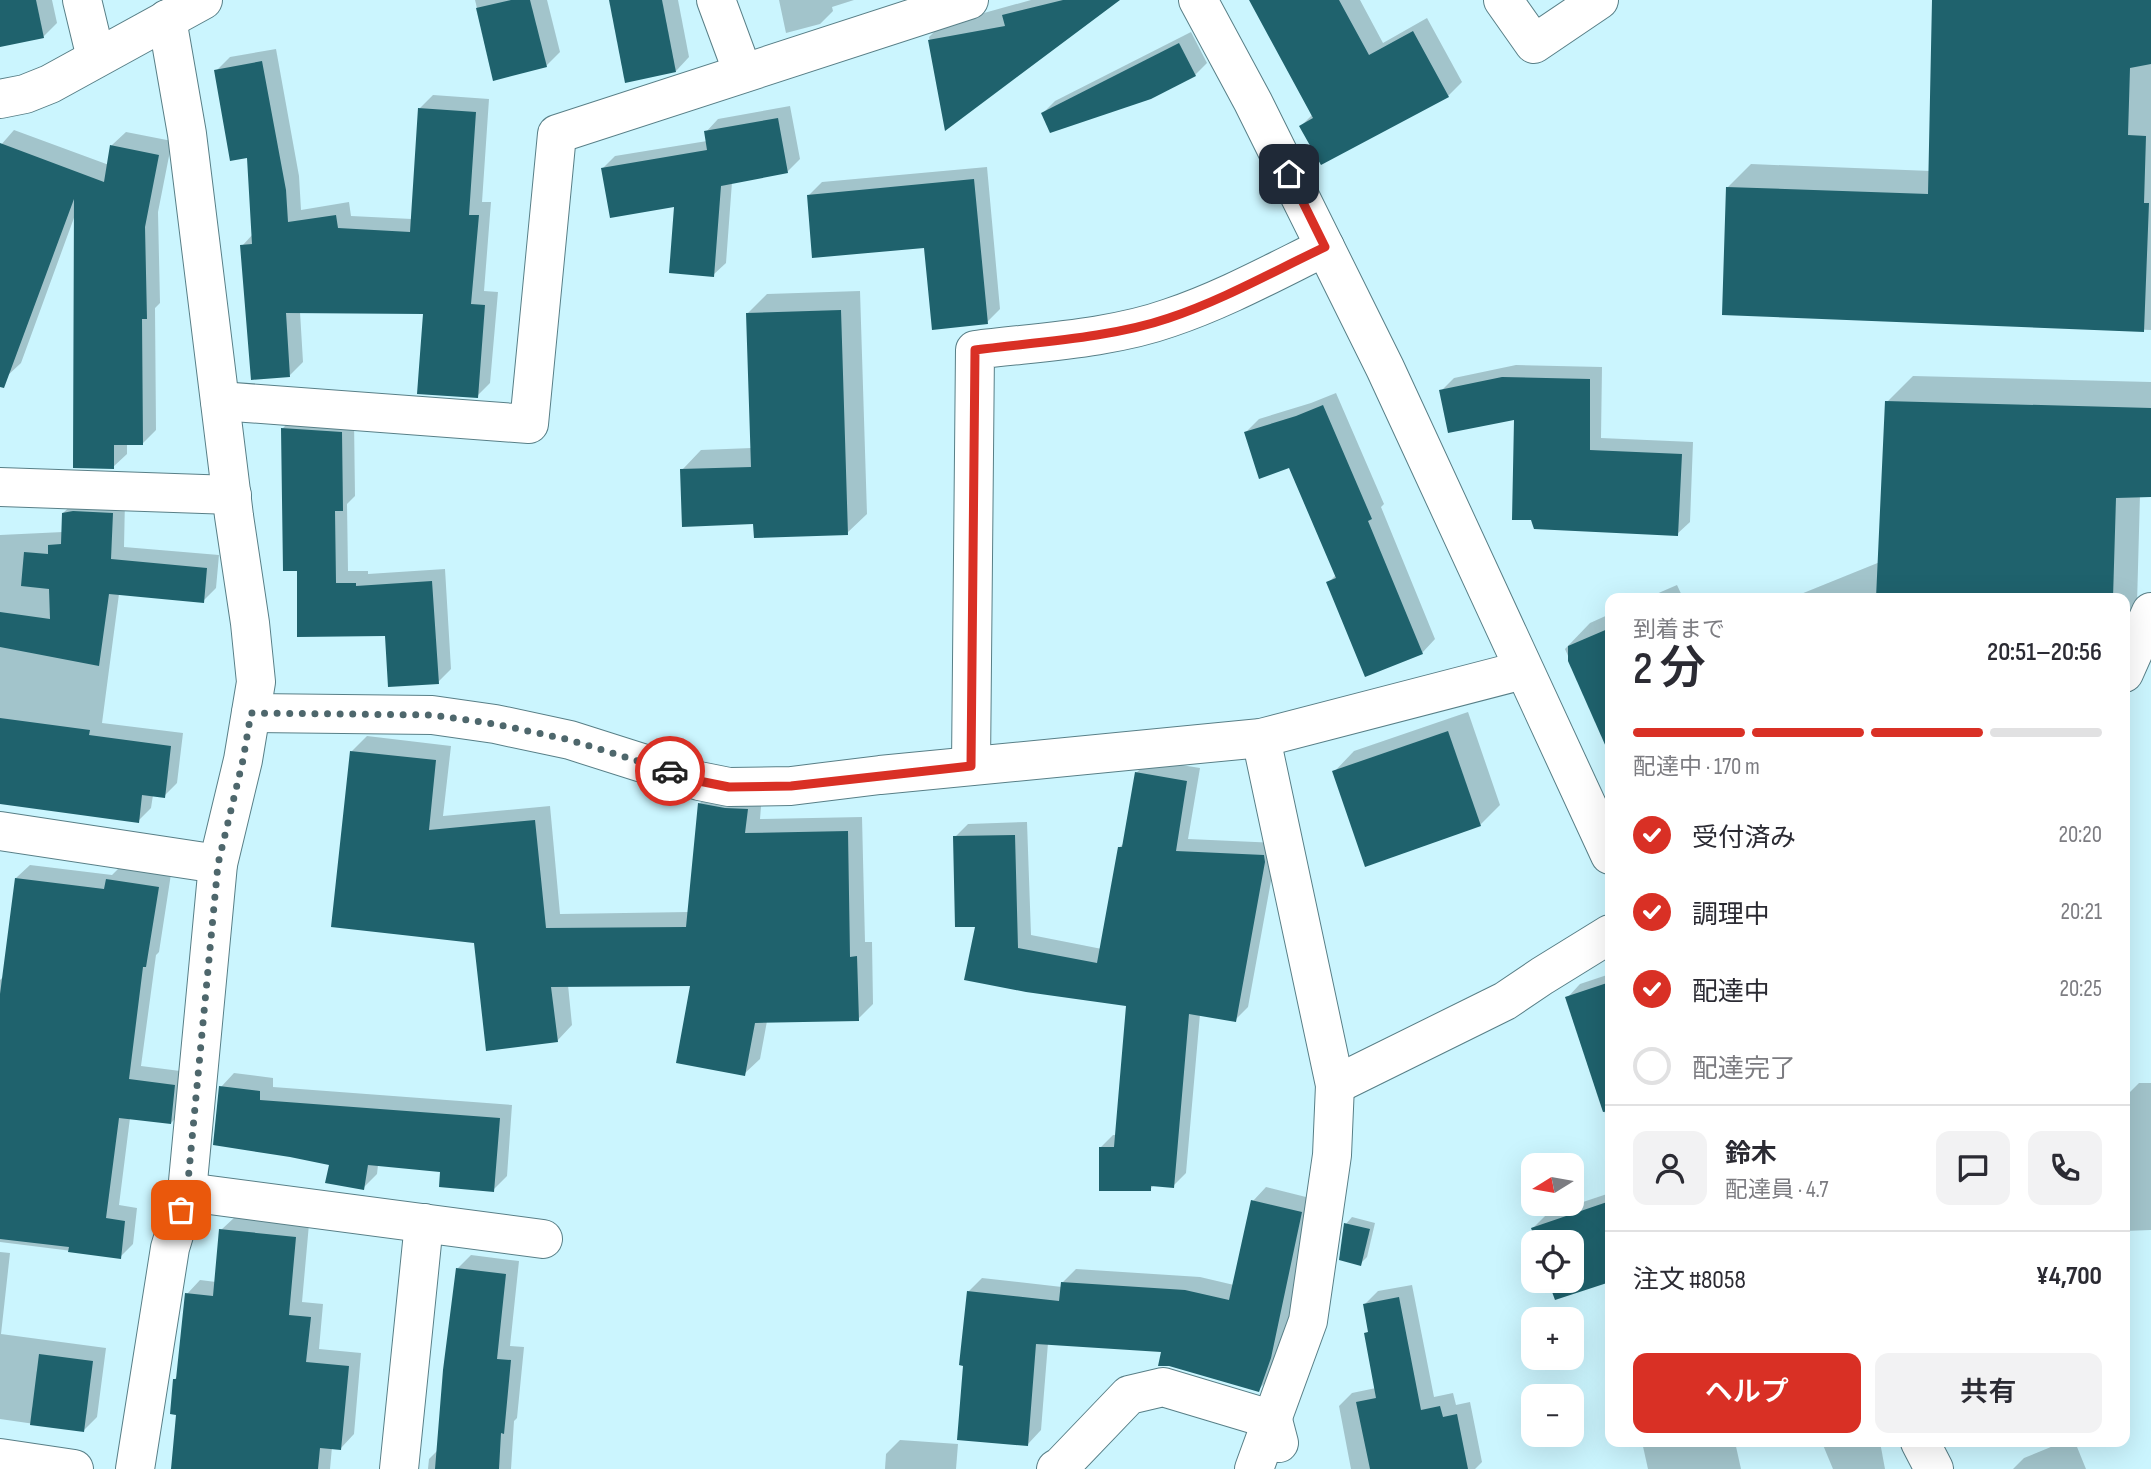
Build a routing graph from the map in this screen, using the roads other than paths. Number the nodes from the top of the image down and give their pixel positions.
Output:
1 (82, 0) edge
2 (203, 0) edge
3 (716, 0) edge
4 (970, 0) edge
5 (1198, 0) edge
6 (1503, 0) edge
7 (1599, 0) edge
8 (167, 19) junction
9 (96, 58) junction
10 (743, 73) junction
11 (0, 99) edge
12 (1325, 247) junction
13 (220, 401) junction
14 (0, 487) edge
15 (232, 495) junction
16 (2151, 612) edge
17 (2130, 659) edge
18 (1523, 670) junction
19 (251, 713) junction
20 (1261, 738) junction
21 (971, 766) junction
22 (0, 831) edge
23 (1605, 844) edge
24 (218, 864) junction
25 (1605, 937) edge
26 (1335, 1085) junction
27 (187, 1192) junction
28 (424, 1223) junction
29 (543, 1239) dead end
30 (1273, 1420) junction
31 (1923, 1447) edge
32 (0, 1458) edge
33 (74, 1469) edge
34 (135, 1469) edge
35 (399, 1469) edge
36 (1056, 1469) edge
37 (1254, 1469) edge
38 (1283, 1469) edge
39 (1934, 1469) edge

1 - 9 street
2 - 8 street
3 - 10 street
4 - 10 street
5 - 12 street
6 - 7 street
8 - 9 street
8 - 13 street
9 - 11 street
10 - 13 street
12 - 18 street
12 - 21 street
13 - 15 street
14 - 15 street
15 - 19 street
16 - 17 street
18 - 20 street
18 - 23 street
19 - 21 street
19 - 24 street
20 - 21 street
20 - 26 street
22 - 24 street
24 - 27 street
25 - 26 street
26 - 30 street
27 - 28 street
27 - 34 street
28 - 29 street
28 - 35 street
30 - 36 street
30 - 37 street
30 - 38 street
31 - 39 street
32 - 33 street

